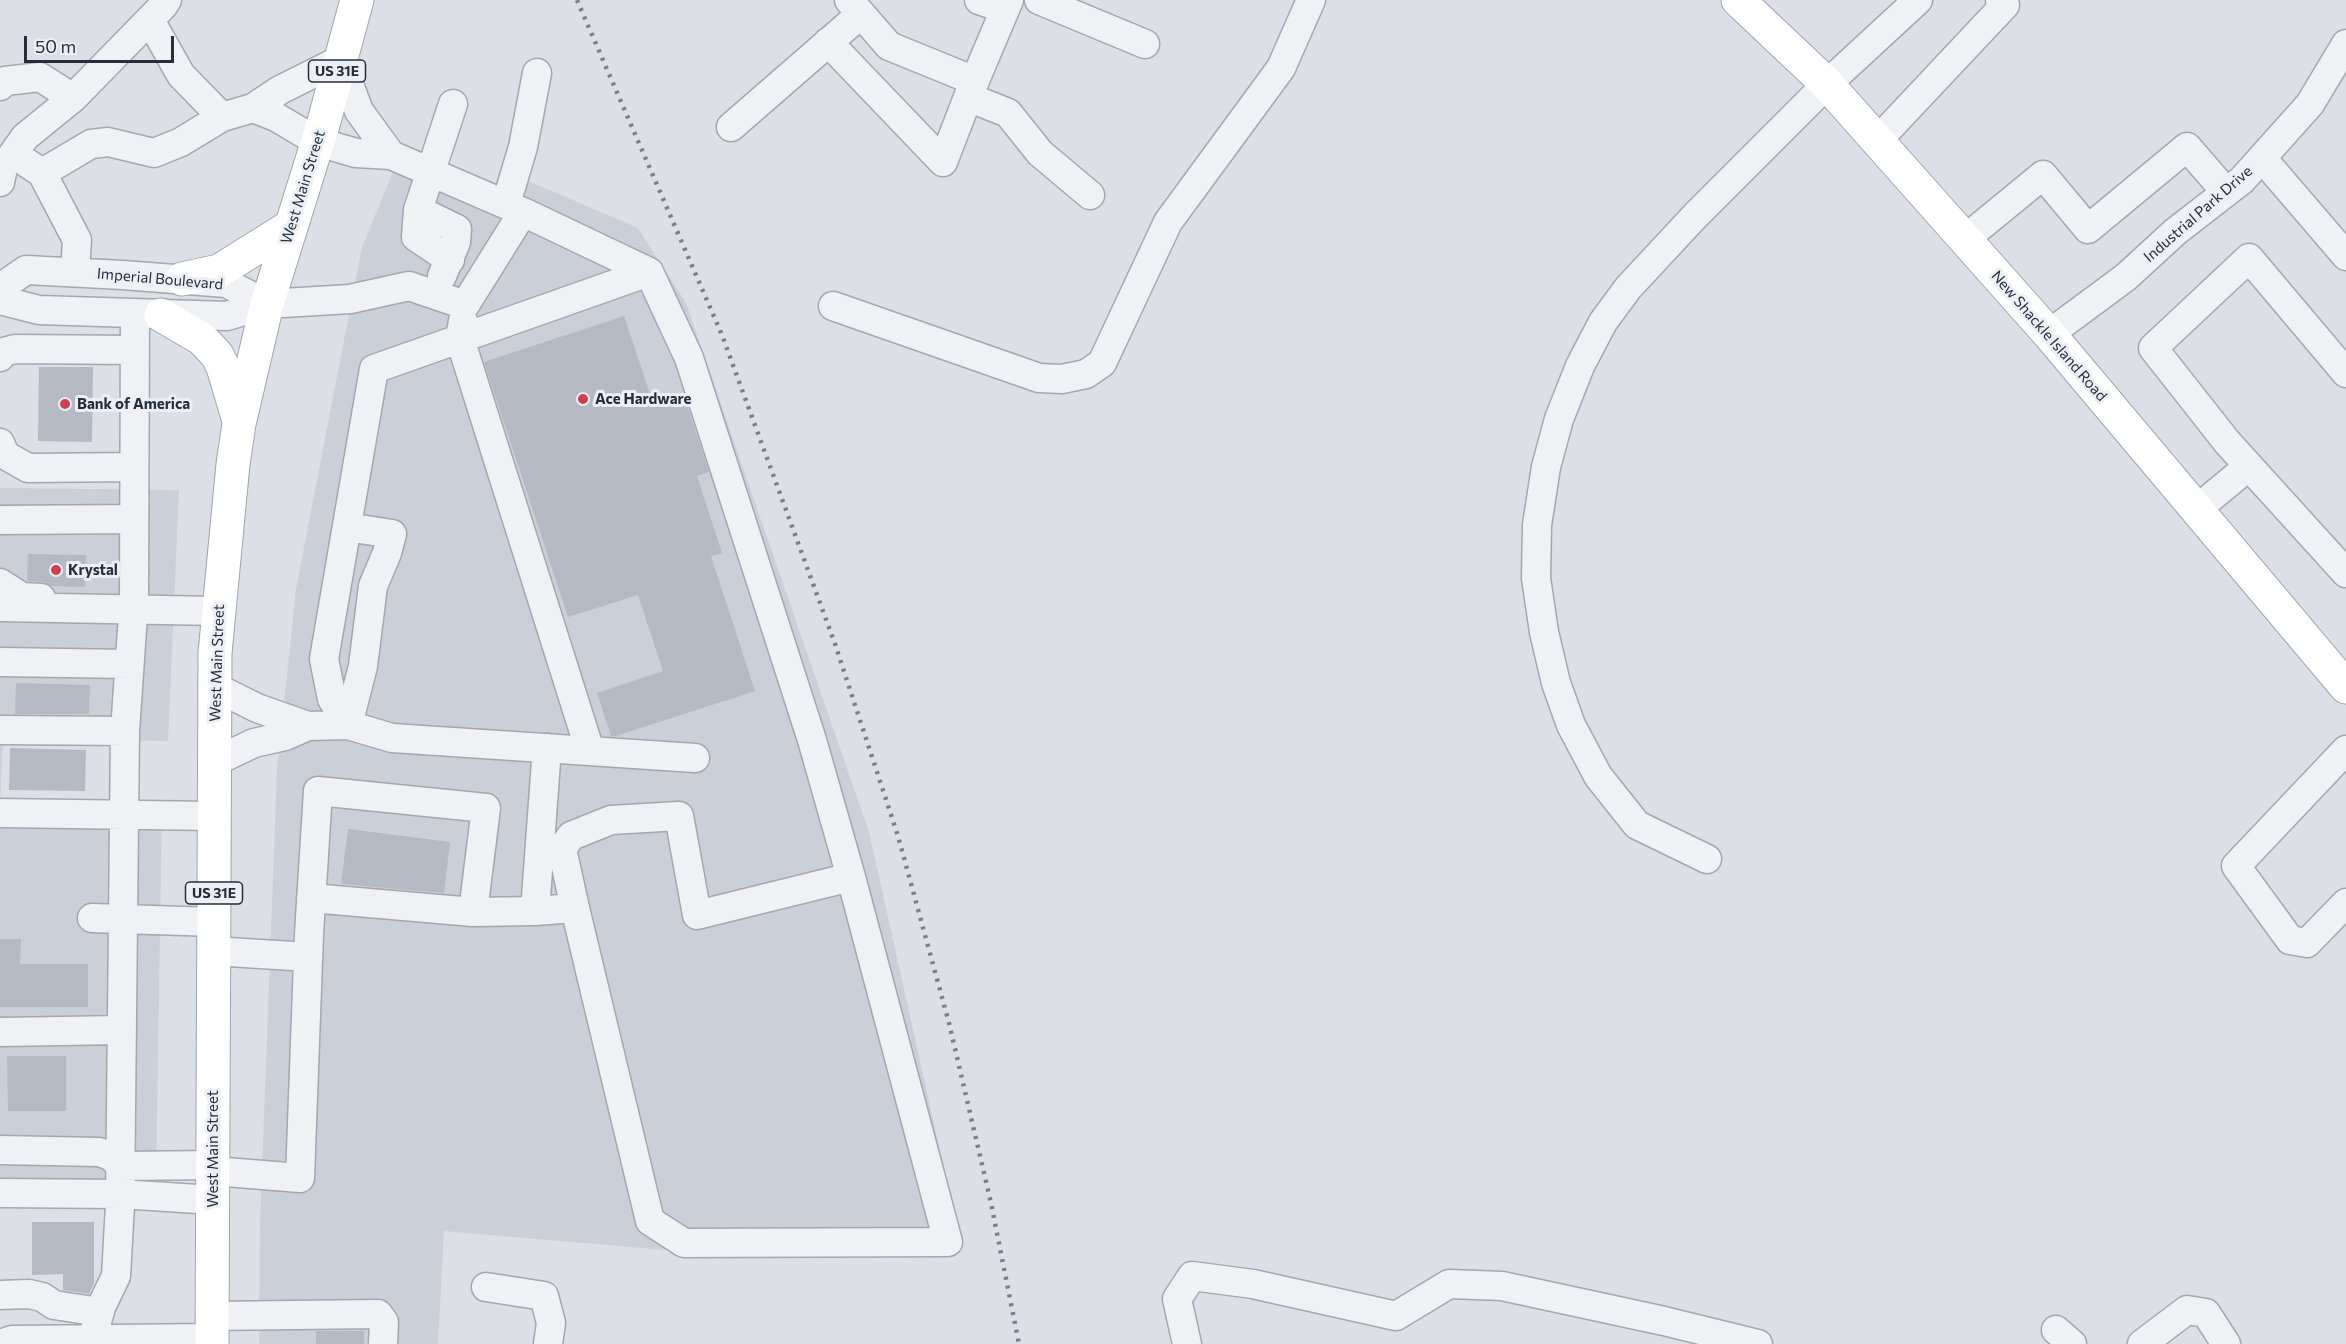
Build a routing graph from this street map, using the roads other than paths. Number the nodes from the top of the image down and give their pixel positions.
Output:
1 (979, 0) edge
2 (1039, 0) edge
3 (1311, 0) edge
4 (1738, 0) edge
5 (1918, 0) edge
6 (2000, 0) edge
7 (350, 2) edge
8 (1007, 5) edge
9 (855, 7) edge
10 (158, 10) edge
11 (828, 42) junction
12 (1145, 44) dead end
13 (2346, 44) edge
14 (340, 60) junction
15 (537, 74) dead end
16 (1827, 84) junction
17 (0, 86) edge
18 (971, 89) junction
19 (73, 98) junction
20 (453, 104) dead end
21 (253, 108) junction
22 (222, 117) junction
23 (731, 126) dead end
24 (1877, 141) junction
25 (318, 142) junction
26 (13, 154) junction
27 (391, 154) junction
28 (2262, 158) junction
29 (432, 172) junction
30 (42, 173) junction
31 (0, 182) edge
32 (2226, 192) junction
33 (1090, 195) dead end
34 (514, 208) junction
35 (291, 226) junction
36 (1965, 239) junction
37 (2346, 256) edge
38 (75, 272) junction
39 (650, 272) junction
40 (182, 279) junction
41 (0, 288) edge
42 (432, 294) junction
43 (0, 300) edge
44 (267, 304) junction
45 (465, 305) junction
46 (833, 306) dead end
47 (148, 314) junction
48 (2049, 334) junction
49 (460, 339) junction
50 (134, 350) junction
51 (5, 351) edge
52 (2346, 373) edge
53 (239, 424) junction
54 (0, 442) edge
55 (134, 466) junction
56 (2249, 466) junction
57 (2196, 509) junction
58 (134, 519) junction
59 (0, 520) edge
60 (347, 526) junction
61 (2346, 573) edge
62 (0, 583) edge
63 (373, 586) junction
64 (134, 605) junction
65 (0, 607) edge
66 (218, 611) junction
67 (0, 662) edge
68 (129, 664) junction
69 (2344, 681) edge
70 (215, 687) junction
71 (348, 725) junction
72 (308, 726) junction
73 (0, 730) edge
74 (125, 731) junction
75 (547, 748) junction
76 (2346, 750) edge
77 (590, 751) junction
78 (695, 758) dead end
79 (214, 762) junction
80 (0, 813) edge
81 (124, 816) junction
82 (214, 816) junction
83 (1707, 859) dead end
84 (852, 877) junction
85 (311, 898) junction
86 (2346, 903) edge
87 (575, 908) junction
88 (535, 911) junction
89 (473, 912) junction
90 (92, 918) dead end
91 (123, 920) junction
92 (214, 937) junction
93 (308, 957) junction
94 (122, 1030) junction
95 (0, 1032) edge
96 (0, 1150) edge
97 (120, 1166) junction
98 (213, 1178) junction
99 (0, 1193) edge
100 (120, 1194) junction
101 (486, 1287) dead end
102 (0, 1294) edge
103 (100, 1312) junction
104 (212, 1332) edge
105 (91, 1342) edge
106 (0, 1344) edge
107 (383, 1344) edge
108 (548, 1344) edge
109 (1187, 1344) edge
110 (1758, 1344) edge
111 (2142, 1344) edge
112 (2226, 1344) edge

1 - 8 street
2 - 12 street
3 - 46 street
4 - 16 main road, New Shackle Island Road
5 - 16 street
6 - 24 street
7 - 14 main road, West Main Street / US 31E
8 - 18 street
9 - 11 street
9 - 18 street
10 - 19 street
10 - 22 street
11 - 18 street
11 - 23 street
13 - 28 street, Industrial Park Drive
14 - 21 street
14 - 25 main road, West Main Street / US 31E
14 - 27 street
15 - 34 street
16 - 24 main road, New Shackle Island Road
16 - 83 street
17 - 19 street
18 - 33 street
19 - 26 street
20 - 29 street
21 - 22 street
21 - 25 street
22 - 30 street
24 - 36 main road, New Shackle Island Road
25 - 27 street
25 - 35 main road, West Main Street / US 31E
26 - 30 street
26 - 31 street
27 - 29 street
28 - 32 street, Industrial Park Drive
28 - 37 street
29 - 34 street
29 - 42 street
30 - 38 street
32 - 36 street
32 - 48 street, Industrial Park Drive
34 - 39 street
34 - 45 street
35 - 40 main road
35 - 44 main road, West Main Street / US 31E
36 - 48 main road, New Shackle Island Road
38 - 40 street, Imperial Boulevard
38 - 41 street, Imperial Boulevard
39 - 49 street
39 - 84 street
40 - 44 street, Imperial Boulevard
42 - 44 street
42 - 45 street
43 - 47 street, Imperial Boulevard
44 - 47 street, Imperial Boulevard
44 - 53 main road, West Main Street / US 31E
45 - 49 street
47 - 50 street
47 - 53 main road
48 - 57 main road, New Shackle Island Road
49 - 60 street
49 - 77 street
50 - 51 street
50 - 55 street
52 - 56 street
53 - 66 main road, West Main Street / US 31E
54 - 55 street
55 - 58 street
56 - 57 street
56 - 61 street
57 - 69 main road, New Shackle Island Road
58 - 59 street
58 - 64 street
60 - 63 street
60 - 63 street
60 - 71 street
62 - 64 street
63 - 71 street
64 - 65 street
64 - 66 street
64 - 68 street
66 - 70 main road, West Main Street / US 31E
67 - 68 street
68 - 74 street
70 - 72 street
70 - 79 main road, West Main Street / US 31E
71 - 72 street
71 - 75 street
72 - 79 street
73 - 74 street
74 - 81 street
75 - 77 street
75 - 88 street
76 - 86 street
77 - 78 street
79 - 82 main road, West Main Street / US 31E
80 - 81 street
81 - 82 street
81 - 91 street
82 - 92 main road, West Main Street / US 31E
84 - 87 street
84 - 87 street
85 - 89 street
85 - 89 street
85 - 93 street
87 - 88 street
88 - 89 street
90 - 91 street
91 - 92 street
91 - 94 street
92 - 93 street
92 - 98 main road, West Main Street / US 31E
93 - 98 street
94 - 95 street
94 - 97 street
96 - 97 street
97 - 98 street
97 - 100 street
98 - 100 street
98 - 104 main road, West Main Street / US 31E
99 - 100 street
100 - 103 street
101 - 108 street
102 - 103 street
103 - 105 street
104 - 105 street
104 - 107 street
105 - 106 street
109 - 110 street
111 - 112 street

